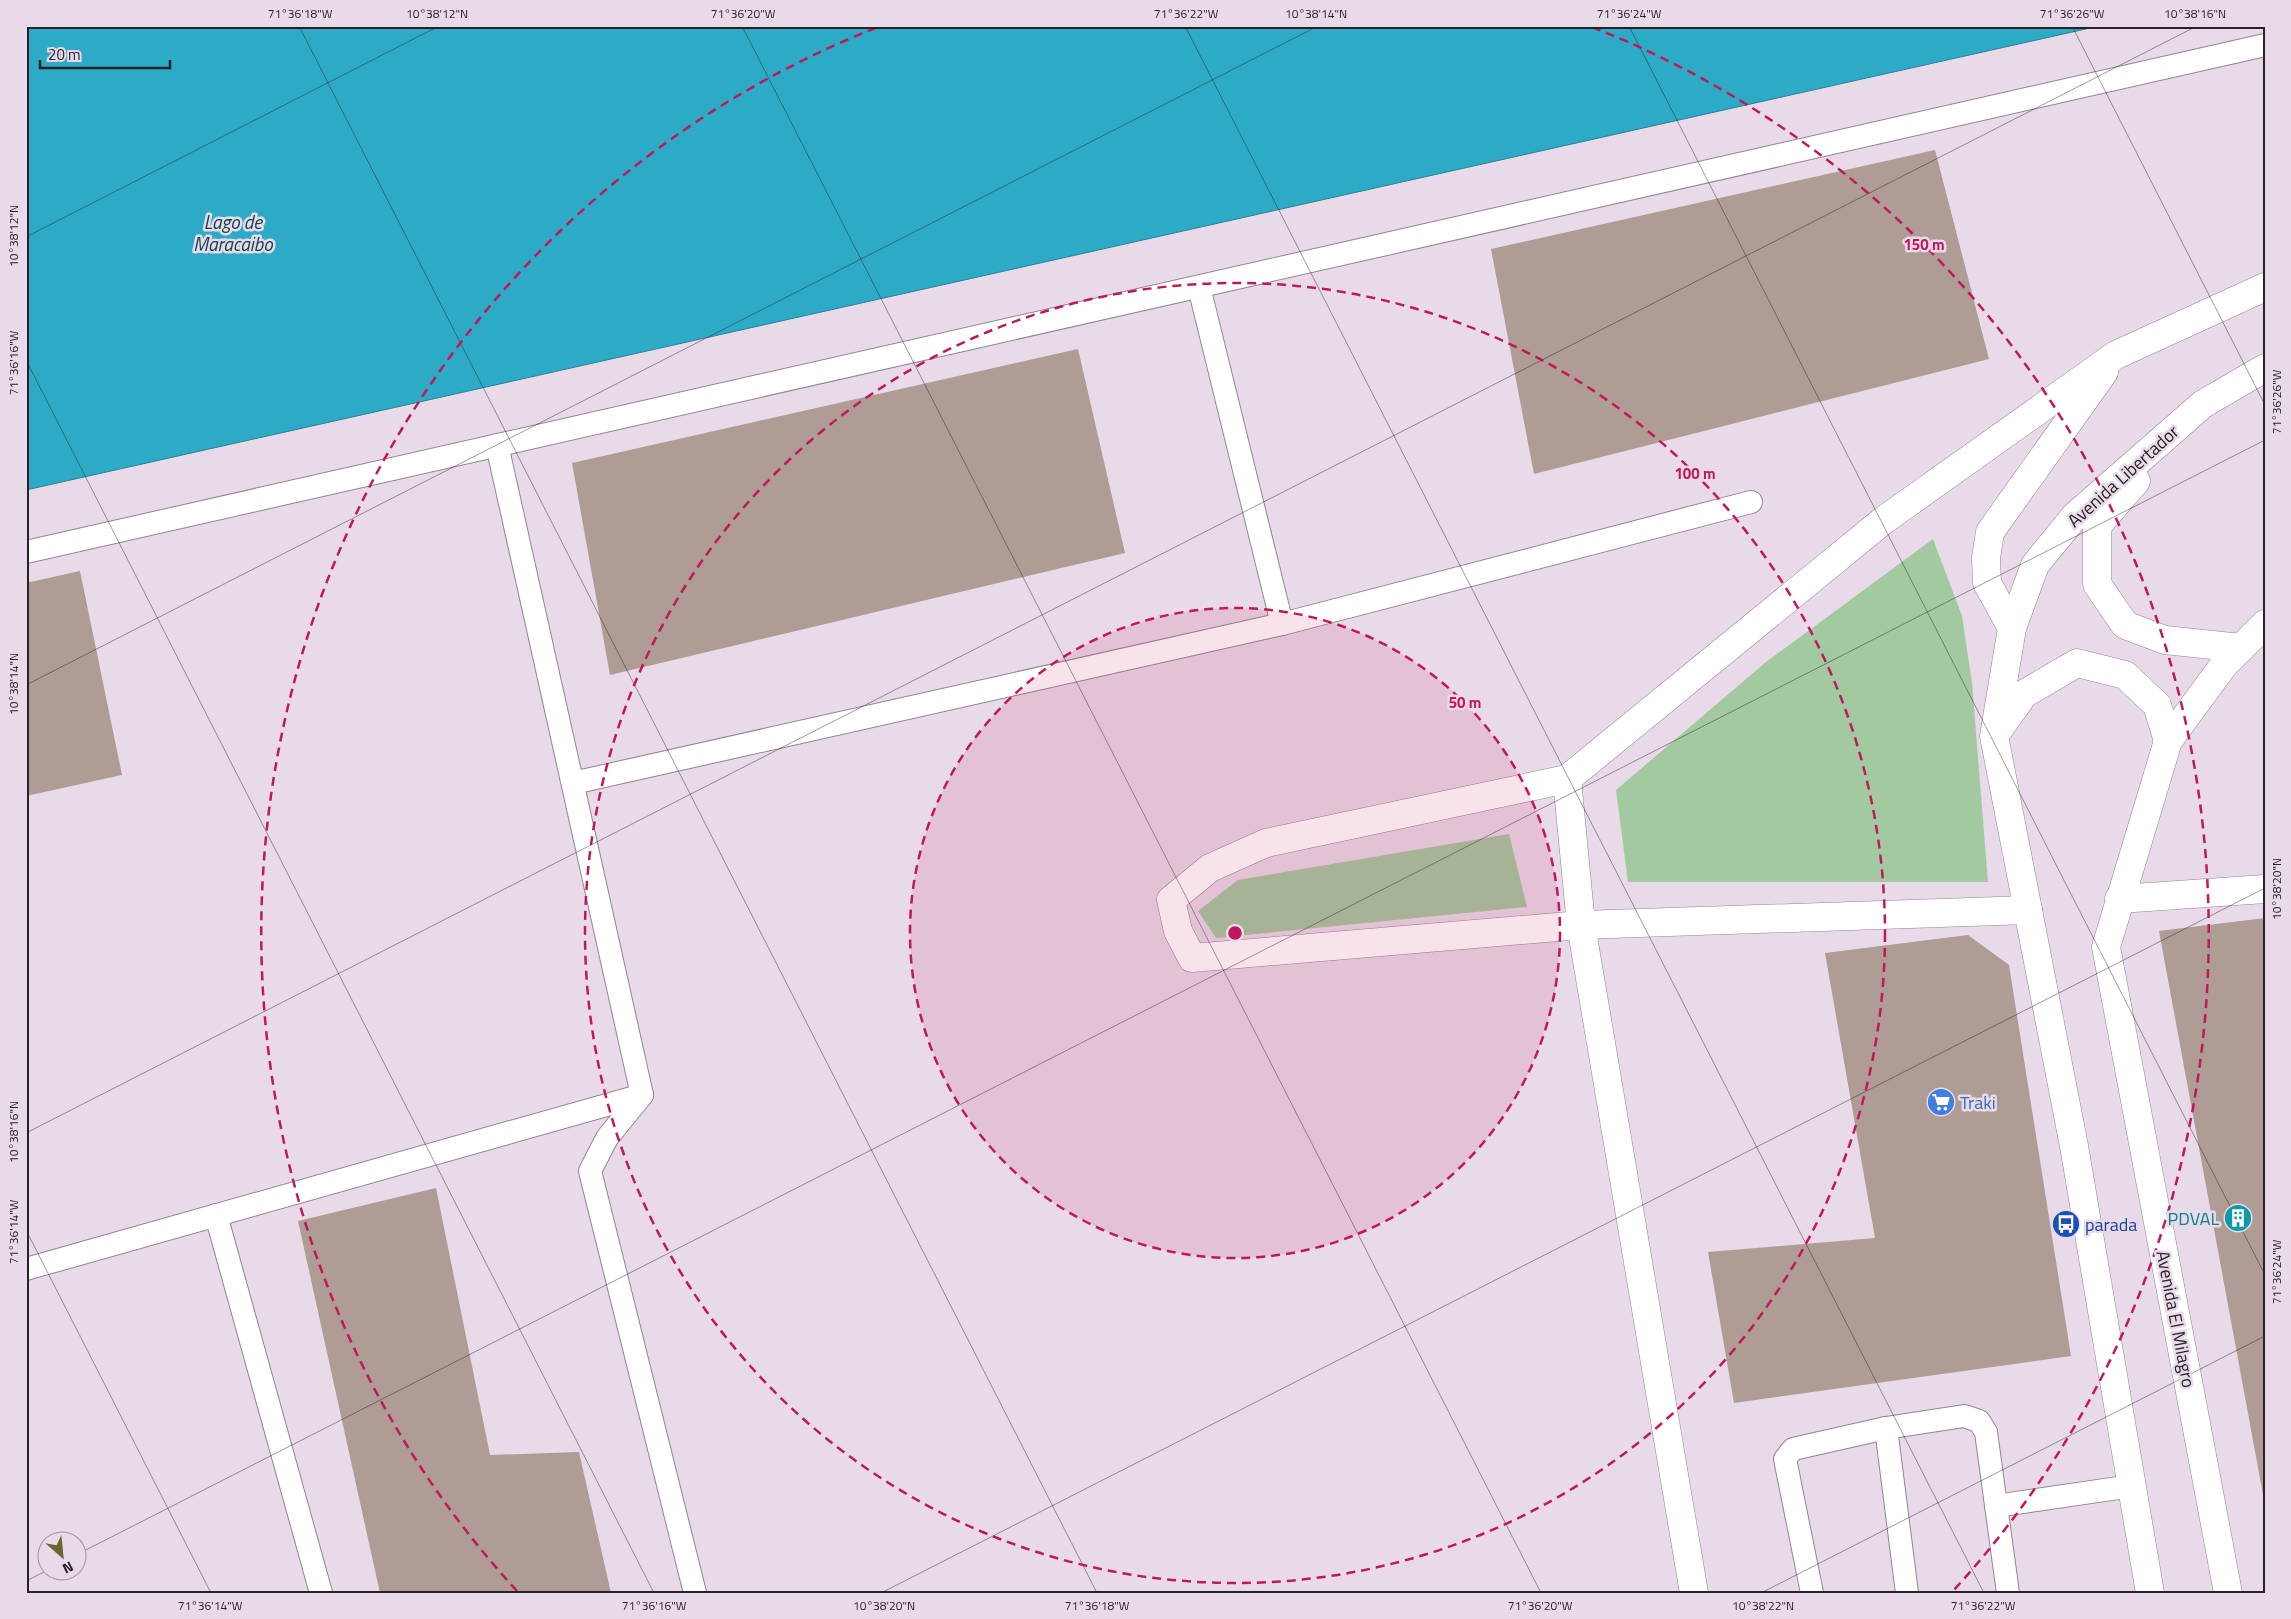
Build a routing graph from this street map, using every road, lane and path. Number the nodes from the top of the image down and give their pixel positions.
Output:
1 (2265, 45) edge
2 (1199, 287) junction
3 (2265, 287) edge
4 (2116, 355) junction
5 (2265, 368) edge
6 (2203, 404) junction
7 (498, 445) junction
8 (1751, 502) dead end
9 (26, 552) edge
10 (1282, 624) junction
11 (2265, 624) edge
12 (2012, 628) junction
13 (2241, 648) junction
14 (1994, 736) junction
15 (2168, 741) junction
16 (1567, 779) junction
17 (573, 783) junction
18 (2265, 889) edge
19 (2119, 899) junction
20 (2028, 910) junction
21 (1581, 925) junction
22 (642, 1094) junction
23 (216, 1215) junction
24 (26, 1269) edge
25 (1886, 1428) junction
26 (2132, 1486) junction
27 (1996, 1506) junction
28 (321, 1593) edge
29 (695, 1593) edge
30 (1694, 1593) edge
31 (1812, 1593) edge
32 (1907, 1593) edge
33 (2008, 1593) edge
34 (2150, 1593) edge
35 (2228, 1593) edge

1 - 2 lane
2 - 7 lane
2 - 10 lane
3 - 4 street
4 - 12 street
4 - 16 street
5 - 6 street, Avenida Libertador
6 - 12 street, Avenida Libertador
6 - 13 street
7 - 9 lane
7 - 17 lane
8 - 10 lane
10 - 17 lane
11 - 13 street
12 - 14 street, Avenida Libertador
13 - 15 street
14 - 15 street
14 - 20 street, Avenida Libertador
15 - 19 street
16 - 21 street
16 - 21 street
17 - 22 lane
18 - 19 street
19 - 35 street, Avenida El Milagro
20 - 21 street
20 - 26 street
21 - 30 street
22 - 23 lane
22 - 29 lane
23 - 24 lane
23 - 28 lane
25 - 27 lane
25 - 31 lane
25 - 32 lane
26 - 27 lane
26 - 34 street
27 - 33 lane

